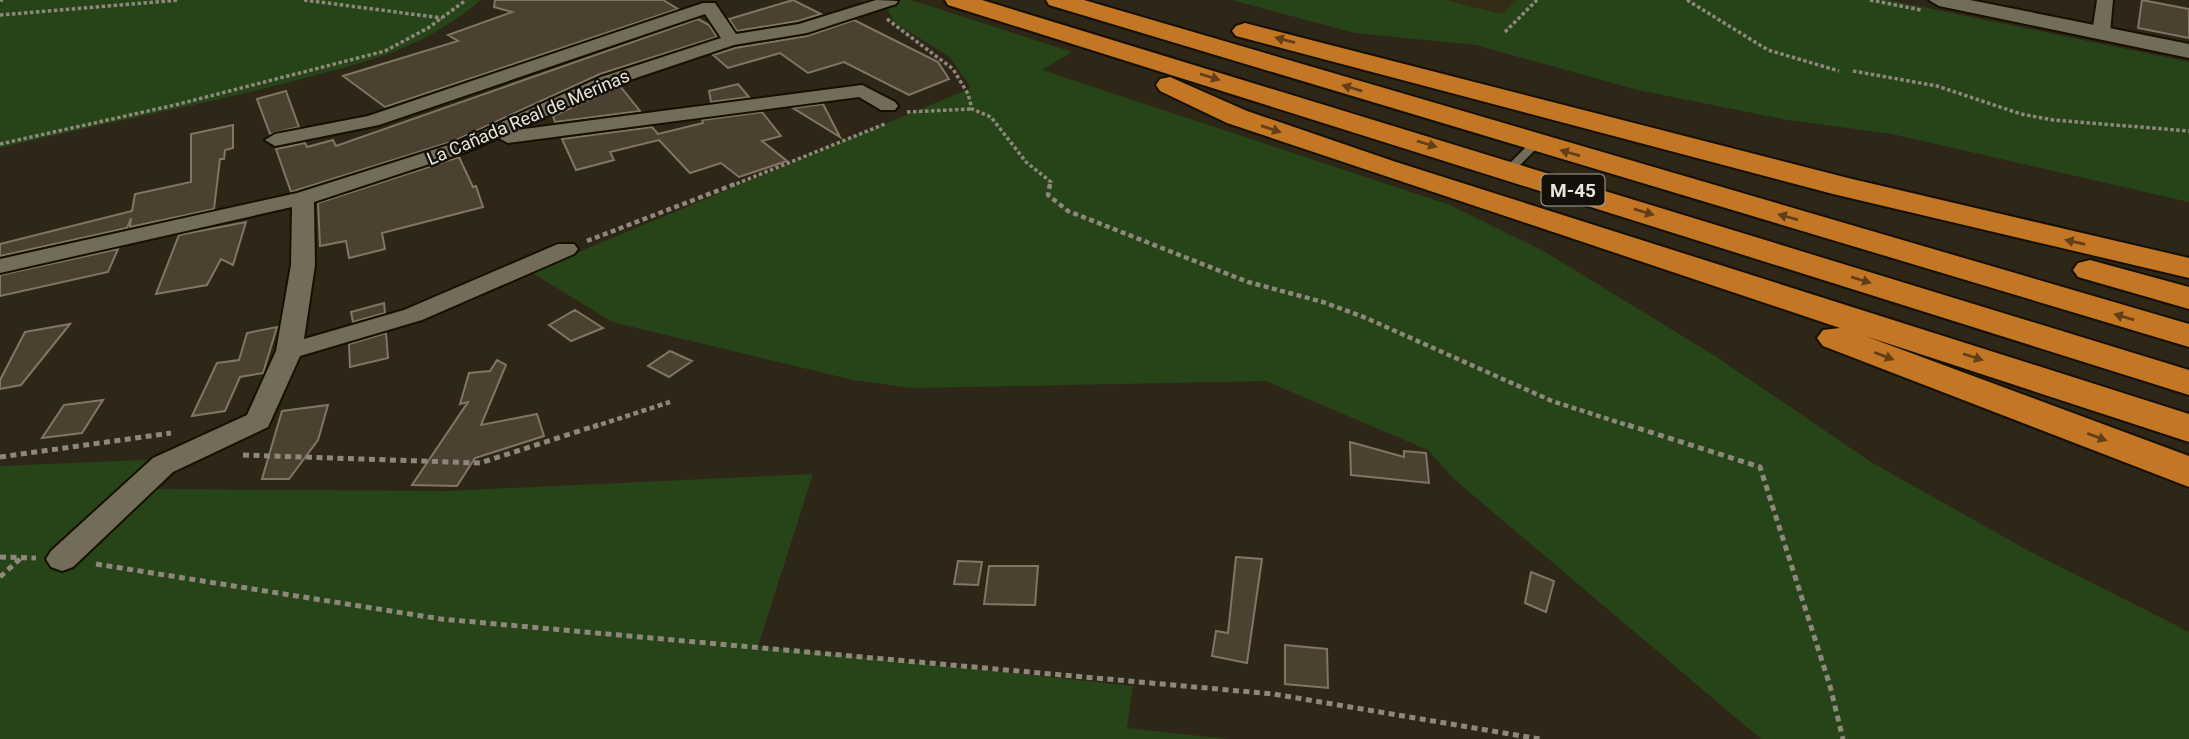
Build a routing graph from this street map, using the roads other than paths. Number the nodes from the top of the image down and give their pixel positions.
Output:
1 (957, 0) edge
2 (1058, 0) edge
3 (1939, 0) edge
4 (2105, 0) edge
5 (702, 4) edge
6 (884, 4) edge
7 (1094, 11) junction
8 (1005, 16) junction
9 (2101, 33) junction
10 (731, 40) junction
11 (2189, 51) edge
12 (1425, 77) junction
13 (888, 106) road end
14 (275, 139) dead end
15 (1536, 143) junction
16 (463, 147) junction
17 (1385, 168) junction
18 (1509, 170) junction
19 (303, 198) junction
20 (566, 248) road end
21 (0, 266) edge
22 (2189, 268) edge
23 (2189, 298) edge
24 (2189, 336) edge
25 (289, 351) junction
26 (2189, 383) edge
27 (2189, 428) edge
28 (2189, 472) edge
29 (62, 559) road end

1 - 8 highway, M-45
2 - 7 highway, M-45
3 - 9 street
4 - 9 street
5 - 10 street
5 - 14 street
6 - 10 street, La Cañada Real de Merinas
12 -> 7 highway
15 -> 7 highway, M-45
8 -> 17 highway
8 -> 18 highway, M-45
9 - 11 street
10 - 16 street, La Cañada Real de Merinas
22 -> 12 highway
12 - 23 highway
13 - 16 street
15 - 18 lane, M-45
24 -> 15 highway, M-45
16 - 19 street, La Cañada Real de Merinas
17 -> 27 highway
17 -> 28 highway
18 -> 26 highway, M-45
19 - 21 street, La Cañada Real de Merinas
19 - 25 street
20 - 25 street
25 - 29 street

